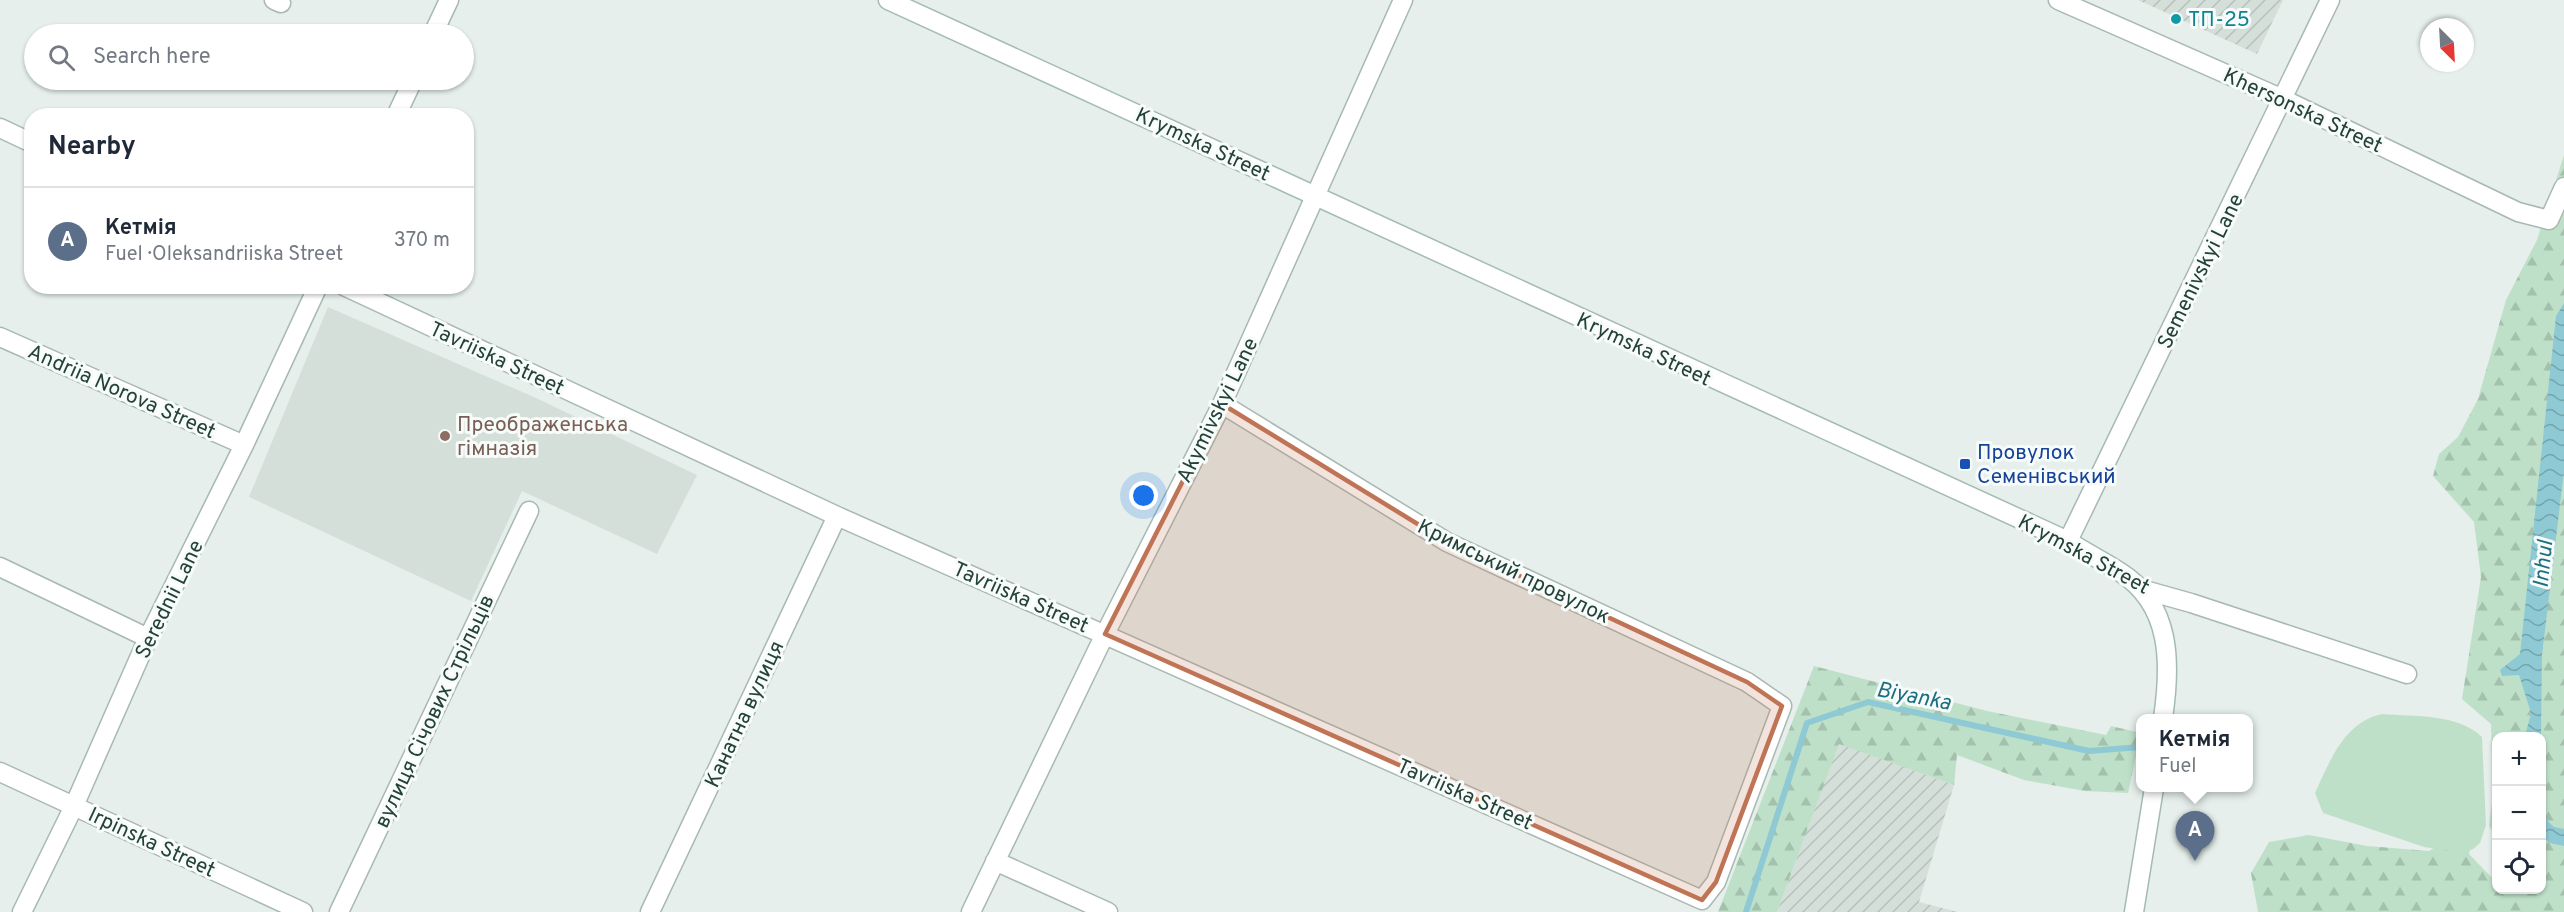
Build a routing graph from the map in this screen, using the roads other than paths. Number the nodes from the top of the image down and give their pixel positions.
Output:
1 (449, 0) edge
2 (888, 0) edge
3 (1403, 0) edge
4 (2058, 0) edge
5 (2330, 0) edge
6 (438, 24) edge
7 (408, 90) edge
8 (2283, 99) junction
9 (400, 108) edge
10 (0, 128) edge
11 (24, 139) edge
12 (2564, 187) edge
13 (1316, 196) junction
14 (314, 294) edge
15 (361, 294) edge
16 (0, 337) edge
17 (1222, 404) junction
18 (244, 445) junction
19 (529, 511) dead end
20 (837, 516) junction
21 (2068, 541) junction
22 (0, 567) edge
23 (2141, 589) junction
24 (1105, 634) junction
25 (148, 638) junction
26 (2408, 674) dead end
27 (2164, 714) edge
28 (0, 772) edge
29 (2153, 792) edge
30 (74, 806) junction
31 (995, 861) junction
32 (1702, 900) joint
33 (22, 912) edge
34 (303, 912) edge
35 (339, 912) edge
36 (650, 912) edge
37 (971, 912) edge
38 (1108, 912) edge
39 (2134, 912) edge

1 - 6 street
2 - 13 street, Krymska Street
3 - 13 street, Akymivskyi Lane
4 - 8 street, Khersonska Street
5 - 8 street, Semenivskyi Lane
7 - 9 street
8 - 12 street, Khersonska Street
8 - 21 street, Semenivskyi Lane
10 - 11 street
13 - 17 street, Akymivskyi Lane
13 - 21 street, Krymska Street
14 - 18 street, Serednii Lane
15 - 20 street, Tavriiska Street
16 - 18 street, Andriia Norova Street
17 - 24 street, Akymivskyi Lane
17 - 32 street, Кримський провулок
18 - 25 street, Serednii Lane
19 - 35 street, вулиця Січових Стрільців
20 - 24 street, Tavriiska Street
20 - 36 street, Канатна вулиця
21 - 23 street, Krymska Street
22 - 25 street
23 - 26 street, Krymska Street
23 - 27 street
24 - 31 street, Akymivskyi Lane
24 - 32 street, Tavriiska Street
25 - 30 street, Serednii Lane
28 - 30 street, Irpinska Street
29 - 39 street
30 - 33 street, Serednii Lane
30 - 34 street, Irpinska Street
31 - 37 street, Akymivskyi Lane
31 - 38 street

